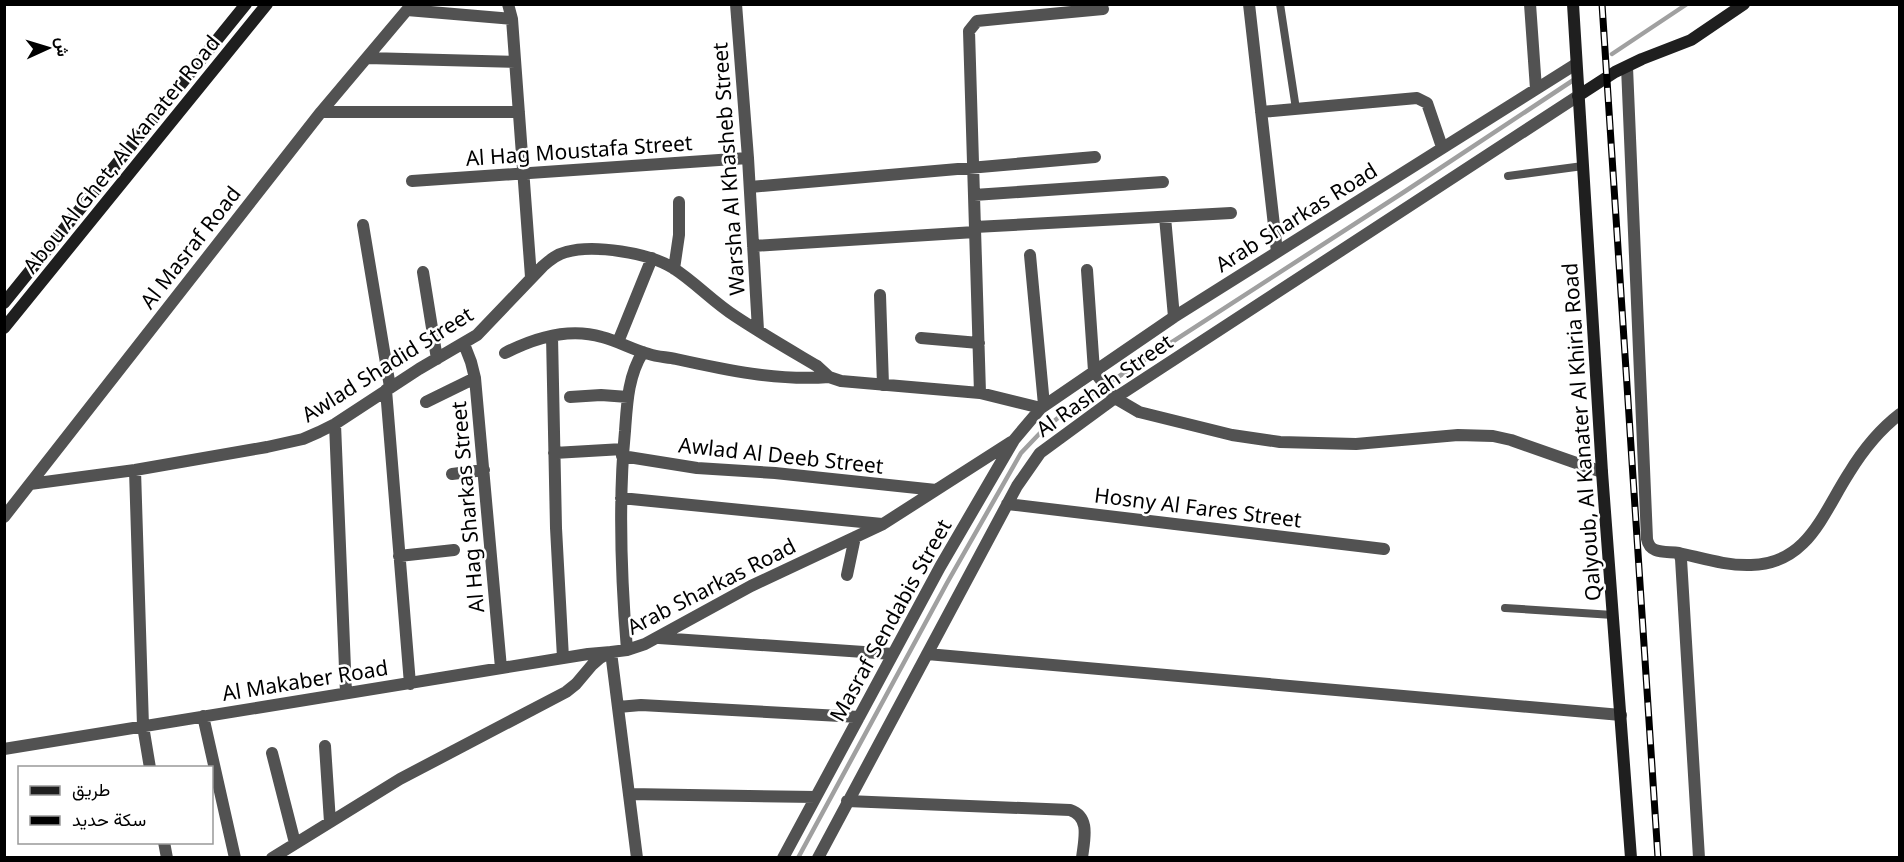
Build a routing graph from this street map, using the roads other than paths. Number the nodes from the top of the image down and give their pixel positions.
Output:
1 (246, 4) edge
2 (267, 4) edge
3 (508, 4) edge
4 (736, 4) edge
5 (1249, 4) edge
6 (1280, 4) edge
7 (1530, 4) edge
8 (1573, 4) edge
9 (1744, 4) edge
10 (410, 7) edge
11 (1102, 9) dead end
12 (512, 19) junction
13 (367, 58) junction
14 (515, 62) junction
15 (1576, 64) junction
16 (1627, 67) junction
17 (1536, 89) junction
18 (1578, 96) junction
19 (1296, 109) junction
20 (321, 112) junction
21 (519, 112) junction
22 (1261, 112) junction
23 (1442, 147) junction
24 (1095, 157) dead end
25 (748, 158) junction
26 (1583, 166) junction
27 (974, 167) junction
28 (523, 174) junction
29 (1508, 176) dead end
30 (412, 181) dead end
31 (1163, 182) dead end
32 (750, 187) junction
33 (974, 195) junction
34 (679, 202) dead end
35 (1231, 213) dead end
36 (1165, 217) junction
37 (363, 225) dead end
38 (975, 230) junction
39 (753, 246) junction
40 (1277, 252) junction
41 (1030, 255) dead end
42 (652, 258) junction
43 (674, 269) junction
44 (1087, 270) dead end
45 (423, 272) dead end
46 (531, 277) junction
47 (880, 295) dead end
48 (4, 303) edge
49 (1174, 317) junction
50 (4, 328) edge
51 (758, 330) junction
52 (552, 336) junction
53 (921, 338) dead end
54 (618, 342) junction
55 (979, 343) junction
56 (464, 344) junction
57 (505, 352) dead end
58 (643, 352) junction
59 (437, 359) junction
60 (1094, 371) junction
61 (829, 376) junction
62 (475, 378) junction
63 (883, 385) junction
64 (388, 389) junction
65 (980, 393) junction
66 (570, 397) dead end
67 (628, 397) junction
68 (1114, 398) junction
69 (426, 402) dead end
70 (1043, 407) junction
71 (1899, 414) edge
72 (335, 424) junction
73 (1014, 440) junction
74 (554, 453) junction
75 (623, 453) junction
76 (135, 470) junction
77 (484, 471) junction
78 (1602, 472) junction
79 (452, 474) dead end
80 (30, 483) junction
81 (936, 490) junction
82 (621, 498) junction
83 (1007, 504) junction
84 (4, 517) edge
85 (883, 524) junction
86 (855, 537) junction
87 (1384, 549) dead end
88 (454, 550) dead end
89 (1679, 553) junction
90 (399, 556) junction
91 (847, 576) dead end
92 (1505, 608) dead end
93 (1613, 615) junction
94 (659, 638) junction
95 (627, 650) junction
96 (611, 652) junction
97 (894, 654) junction
98 (927, 654) junction
99 (563, 658) junction
100 (501, 668) junction
101 (410, 684) junction
102 (346, 693) junction
103 (618, 707) junction
104 (1621, 715) junction
105 (202, 716) junction
106 (860, 717) junction
107 (142, 726) junction
108 (325, 746) dead end
109 (4, 749) edge
110 (272, 753) dead end
111 (150, 766) edge
112 (629, 794) junction
113 (816, 797) junction
114 (847, 801) junction
115 (330, 822) junction
116 (295, 843) junction
117 (235, 858) edge
118 (272, 858) edge
119 (637, 858) edge
120 (783, 858) edge
121 (818, 858) edge
122 (1082, 858) edge
123 (1630, 858) edge
124 (1699, 858) edge

1 - 48 main road, Abou Al Ghet, Al Kanater Road
2 - 50 main road, Abou Al Ghet, Al Kanater Road
3 - 12 street
4 - 25 street, Warsha Al Khasheb Street
5 - 22 street
6 - 19 lane
7 - 17 street
8 - 15 main road, Qalyoub, Al Kanater Al Khiria Road
9 - 16 main road
10 - 12 street
10 - 13 street, Al Masraf Road
11 - 27 street
12 - 14 street
13 - 14 street
13 - 20 street, Al Masraf Road
14 - 21 street
15 - 17 street, Arab Sharkas Road
15 - 18 main road, Qalyoub, Al Kanater Al Khiria Road
16 - 18 main road
16 - 89 street
17 - 23 street, Arab Sharkas Road
18 - 26 main road, Qalyoub, Al Kanater Al Khiria Road
18 - 68 street, Al Rashah Street
19 - 22 street
19 - 23 street
20 - 21 street
20 - 80 street, Al Masraf Road
21 - 28 street
22 - 40 street
23 - 40 street, Arab Sharkas Road
24 - 27 street
25 - 28 street, Al Hag Moustafa Street
25 - 32 street, Warsha Al Khasheb Street
26 - 29 lane
26 - 78 main road, Qalyoub, Al Kanater Al Khiria Road
27 - 32 street
27 - 33 street
28 - 30 street, Al Hag Moustafa Street
28 - 46 street
31 - 33 street
32 - 39 street, Warsha Al Khasheb Street
33 - 38 street
34 - 43 street
35 - 36 street
36 - 38 street
36 - 49 street
37 - 64 street
38 - 39 street
38 - 55 street
39 - 51 street, Warsha Al Khasheb Street
40 - 49 street, Arab Sharkas Road
41 - 70 street
42 - 43 street, Awlad Shadid Street
42 - 46 street, Awlad Shadid Street
42 - 54 street
43 - 51 street, Awlad Shadid Street
44 - 60 street
45 - 59 street
46 - 56 street, Awlad Shadid Street
47 - 63 street
49 - 60 street, Arab Sharkas Road
51 - 61 street, Awlad Shadid Street
52 - 54 street
52 - 57 street
52 - 74 street
53 - 55 street
54 - 58 street
55 - 65 street
56 - 59 street, Awlad Shadid Street
56 - 62 street, Al Hag Sharkas Street
58 - 61 street
58 - 67 street
59 - 64 street, Awlad Shadid Street
60 - 68 street
60 - 70 street, Arab Sharkas Road
61 - 63 street
62 - 69 street
62 - 77 street, Al Hag Sharkas Street
63 - 65 street
64 - 72 street, Awlad Shadid Street
64 - 90 street
65 - 70 street
66 - 67 street
67 - 75 street
68 - 78 street
68 - 83 street, Al Rashah Street
70 - 73 street, Masraf Sendabis Street
71 - 89 street
72 - 76 street, Awlad Shadid Street
72 - 102 street
73 - 81 street, Arab Sharkas Road
73 - 97 street, Masraf Sendabis Street
74 - 75 street, Awlad Al Deeb Street
74 - 99 street
75 - 81 street, Awlad Al Deeb Street
75 - 82 street
76 - 80 street, Awlad Shadid Street
76 - 107 street
77 - 79 street
77 - 100 street, Al Hag Sharkas Street
78 - 93 main road, Qalyoub, Al Kanater Al Khiria Road
80 - 84 street, Al Masraf Road
81 - 85 street, Arab Sharkas Road
82 - 85 street
82 - 95 street
83 - 87 street, Hosny Al Fares Street
83 - 98 street, Al Rashah Street
85 - 86 street, Arab Sharkas Road
86 - 91 street
86 - 94 street, Arab Sharkas Road
88 - 90 street
89 - 124 street
90 - 101 street
92 - 93 lane
93 - 104 main road, Qalyoub, Al Kanater Al Khiria Road
94 - 95 street, Arab Sharkas Road
94 - 97 street
95 - 96 street, Arab Sharkas Road
96 - 99 street, Al Makaber Road
96 - 103 street
96 - 115 street, Arab Sharkas Road
97 - 106 street, Masraf Sendabis Street
98 - 104 street
98 - 114 street, Al Rashah Street
99 - 100 street, Al Makaber Road
100 - 101 street, Al Makaber Road
101 - 102 street, Al Makaber Road
102 - 105 street, Al Makaber Road
103 - 106 street
103 - 112 street
104 - 123 main road, Qalyoub, Al Kanater Al Khiria Road
105 - 107 street, Al Makaber Road
105 - 117 street
106 - 113 street, Masraf Sendabis Street
107 - 109 street, Al Makaber Road
107 - 111 street
108 - 115 street
110 - 116 street
112 - 113 street
112 - 119 street
113 - 120 street, Masraf Sendabis Street
114 - 121 street, Al Rashah Street
114 - 122 street
115 - 116 street, Arab Sharkas Road
116 - 118 street, Arab Sharkas Road

